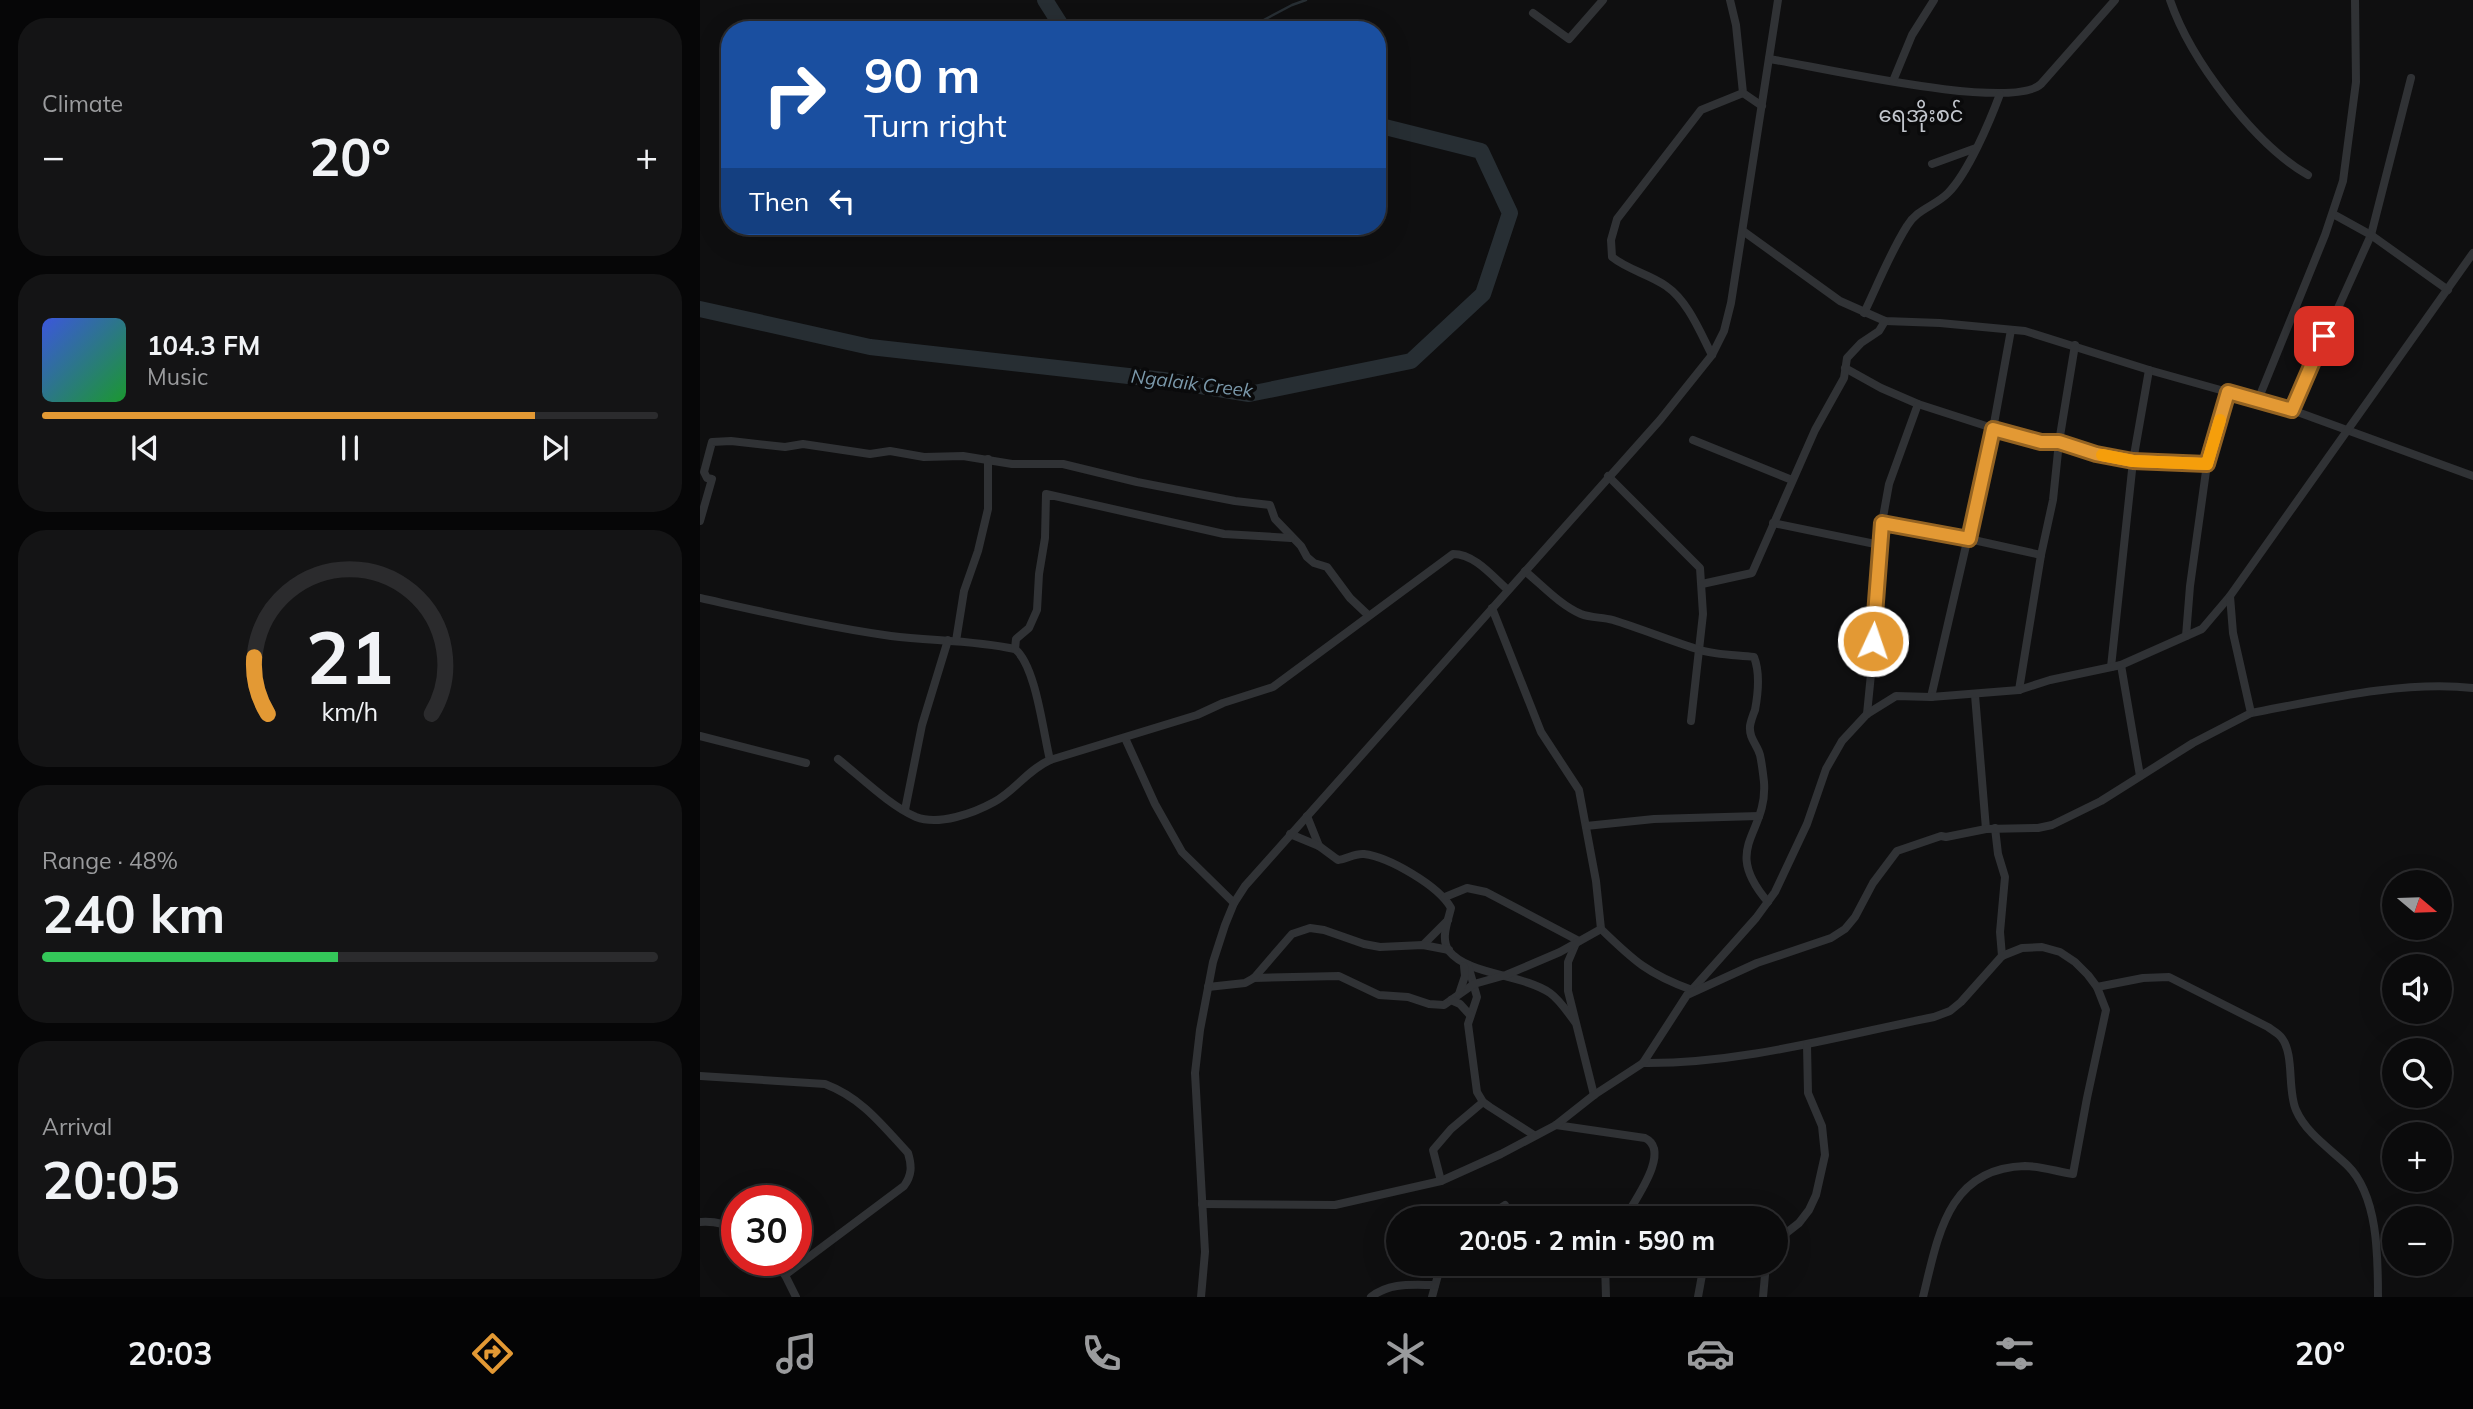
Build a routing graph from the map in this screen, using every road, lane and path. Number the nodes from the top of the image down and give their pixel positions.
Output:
1 (1603, 0) edge
2 (1730, 0) edge
3 (1778, 0) edge
4 (1934, 0) edge
5 (2115, 0) edge
6 (2170, 0) edge
7 (2355, 0) edge
8 (1533, 13) dead end
9 (1769, 59) junction
10 (2411, 78) dead end
11 (1893, 81) junction
12 (1743, 93) junction
13 (2000, 94) junction
14 (1762, 106) junction
15 (1976, 148) junction
16 (1932, 164) dead end
17 (2308, 175) dead end
18 (2333, 214) junction
19 (1743, 231) junction
20 (2371, 235) junction
21 (2473, 253) edge
22 (2448, 290) junction
23 (1864, 313) junction
24 (1885, 321) junction
25 (2011, 330) junction
26 (2075, 345) junction
27 (1712, 355) junction
28 (1845, 368) junction
29 (2149, 370) junction
30 (2228, 392) junction
31 (2258, 400) junction
32 (1918, 404) junction
33 (2292, 410) junction
34 (2347, 428) junction
35 (1993, 429) junction
36 (1693, 440) dead end
37 (2059, 442) junction
38 (988, 459) junction
39 (2133, 461) junction
40 (2207, 464) junction
41 (1608, 476) junction
42 (2473, 476) edge
43 (1792, 480) junction
44 (700, 521) edge
45 (1773, 523) junction
46 (1882, 523) junction
47 (1293, 539) junction
48 (1969, 539) junction
49 (1880, 545) junction
50 (2041, 555) junction
51 (1525, 571) junction
52 (1702, 584) junction
53 (1508, 590) junction
54 (2230, 596) junction
55 (700, 598) edge
56 (1492, 608) junction
57 (1368, 615) junction
58 (2186, 636) junction
59 (952, 640) junction
60 (1015, 649) junction
61 (1700, 650) junction
62 (2121, 665) junction
63 (2111, 667) junction
64 (2473, 688) edge
65 (2019, 690) junction
66 (1975, 695) junction
67 (1931, 697) junction
68 (1867, 713) junction
69 (2251, 713) junction
70 (1691, 721) dead end
71 (700, 736) edge
72 (1125, 738) junction
73 (838, 759) dead end
74 (1050, 760) junction
75 (806, 763) dead end
76 (2140, 776) junction
77 (905, 810) junction
78 (1307, 816) junction
79 (1759, 816) junction
80 (1586, 826) junction
81 (1990, 829) junction
82 (1290, 834) junction
83 (1319, 846) junction
84 (1445, 897) junction
85 (1768, 902) junction
86 (1234, 903) junction
87 (1448, 919) junction
88 (1601, 929) junction
89 (1578, 942) junction
90 (1423, 945) junction
91 (1448, 950) junction
92 (2002, 956) junction
93 (1464, 963) junction
94 (1506, 975) junction
95 (1254, 978) junction
96 (1474, 985) junction
97 (1208, 987) junction
98 (2097, 987) junction
99 (1690, 993) junction
100 (1459, 994) junction
101 (1451, 1000) junction
102 (1470, 1015) junction
103 (1575, 1022) junction
104 (1807, 1045) junction
105 (1643, 1063) junction
106 (700, 1076) edge
107 (1594, 1095) junction
108 (1483, 1102) junction
109 (1556, 1125) junction
110 (1534, 1135) junction
111 (1441, 1181) junction
112 (1202, 1204) junction
113 (1632, 1206) edge
114 (700, 1222) edge
115 (721, 1223) edge
116 (1788, 1232) edge
117 (812, 1255) edge
118 (786, 1276) edge
119 (1438, 1276) edge
120 (1605, 1276) edge
121 (1702, 1276) edge
122 (1765, 1276) edge
123 (1435, 1285) junction
124 (796, 1297) edge
125 (1201, 1297) edge
126 (1371, 1297) edge
127 (1432, 1297) edge
128 (1606, 1297) edge
129 (1698, 1297) edge
130 (1763, 1297) edge
131 (1923, 1297) edge
132 (2378, 1297) edge

1 - 8 street
2 - 12 street
3 - 9 street
4 - 11 street
5 - 13 street
6 - 17 street
7 - 18 street
9 - 11 street
9 - 14 street
10 - 20 street
11 - 13 street
12 - 14 street
12 - 27 street
13 - 15 street
14 - 19 street
15 - 16 street
15 - 23 street
18 - 20 street
18 - 31 street
19 - 23 street
19 - 27 street
20 - 22 street
20 - 33 street
21 - 22 street
22 - 34 street
23 - 24 street
24 - 25 street
24 - 28 street
25 - 26 street
25 - 35 street
26 - 29 street
26 - 37 street
27 - 41 street
28 - 32 street
28 - 43 street
29 - 30 street
29 - 39 street
30 - 31 street
30 - 40 street
31 - 33 street
32 - 35 street
32 - 46 street
33 - 34 street
34 - 42 street
34 - 54 street
35 - 37 street
35 - 48 street
36 - 43 street
37 - 39 street
37 - 50 street
38 - 44 street
38 - 47 street
38 - 59 street
39 - 40 street
39 - 63 street
40 - 58 street
41 - 51 street
41 - 52 street
43 - 45 street
45 - 49 street
45 - 52 street
46 - 48 street
46 - 49 street
47 - 57 street
47 - 60 street
48 - 50 street
48 - 67 street
49 - 68 street
50 - 65 street
51 - 53 street
51 - 61 street
52 - 61 street
53 - 56 street
53 - 57 street
54 - 58 street
54 - 69 street
55 - 59 street
56 - 78 street
56 - 80 street
57 - 72 street
58 - 62 street
59 - 60 street
59 - 77 street
60 - 74 street
61 - 70 street
61 - 79 street
62 - 63 street
62 - 76 street
63 - 65 street
64 - 69 street
65 - 66 street
66 - 67 street
66 - 81 street
67 - 68 street
68 - 85 street
69 - 76 street
71 - 75 street
72 - 74 street
72 - 86 street
73 - 77 street
74 - 77 street
76 - 81 street
78 - 82 street
78 - 83 street
79 - 80 street
79 - 85 street
80 - 88 street
81 - 92 street
81 - 99 street
82 - 83 street
82 - 86 street
83 - 84 street
84 - 87 street
84 - 89 street
85 - 99 street
86 - 97 street
87 - 90 street
87 - 91 street
88 - 89 street
88 - 99 street
89 - 94 street
89 - 103 street
90 - 91 street
90 - 95 street
91 - 93 street
92 - 98 street
92 - 104 street
93 - 94 street
93 - 96 street
93 - 100 street
94 - 96 street
94 - 103 street
95 - 97 street
95 - 101 street
96 - 100 street
96 - 102 street
97 - 112 street
98 - 131 street
98 - 132 street
99 - 105 street
100 - 101 street
101 - 102 street
102 - 108 street
103 - 107 street
104 - 105 street
104 - 116 street
105 - 107 street
106 - 117 street
107 - 109 street
108 - 110 street
108 - 111 street
109 - 110 street
109 - 113 street
110 - 111 street
111 - 112 street
112 - 125 street
114 - 115 street
118 - 124 street
119 - 123 street
120 - 128 street
121 - 129 street
122 - 130 street
123 - 126 street
123 - 127 street

